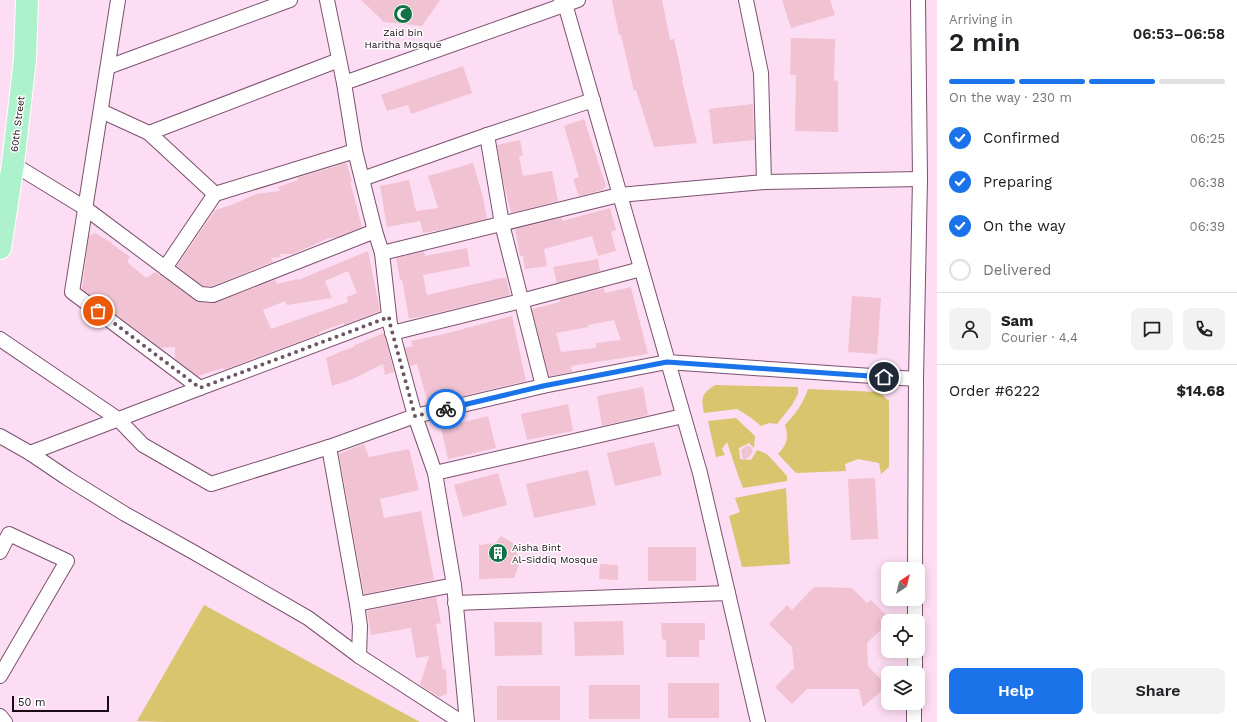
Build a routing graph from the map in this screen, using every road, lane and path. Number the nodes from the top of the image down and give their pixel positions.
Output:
1 (12, 0) edge
2 (27, 0) edge
3 (118, 0) edge
4 (290, 0) edge
5 (326, 0) edge
6 (746, 0) edge
7 (918, 0) edge
8 (568, 1) edge
9 (339, 60) junction
10 (108, 68) junction
11 (344, 84) junction
12 (593, 100) junction
13 (101, 111) junction
14 (149, 133) junction
15 (487, 135) junction
16 (0, 145) edge
17 (355, 151) junction
18 (13, 164) junction
19 (920, 178) junction
20 (362, 179) junction
21 (764, 182) junction
22 (215, 194) junction
23 (619, 195) junction
24 (85, 208) junction
25 (502, 224) junction
26 (375, 231) junction
27 (0, 248) edge
28 (382, 253) junction
29 (165, 268) junction
30 (641, 269) junction
31 (521, 301) junction
32 (389, 317) junction
33 (392, 333) junction
34 (0, 339) edge
35 (667, 362) junction
36 (916, 380) junction
37 (543, 386) junction
38 (200, 388) junction
39 (415, 416) junction
40 (683, 416) junction
41 (118, 419) junction
42 (0, 436) edge
43 (329, 446) junction
44 (30, 453) junction
45 (436, 473) junction
46 (0, 552) edge
47 (915, 562) edge
48 (454, 585) junction
49 (728, 593) junction
50 (357, 604) junction
51 (455, 604) junction
52 (359, 656) junction
53 (0, 676) edge
54 (914, 710) edge
55 (0, 716) edge
56 (5, 722) edge
57 (461, 722) edge
58 (467, 722) edge
59 (758, 722) edge
60 (914, 722) edge

1 - 16 main road, 60th Street
2 - 18 main road, 60th Street
3 - 10 street
4 - 10 street
5 - 9 street
6 - 21 street
7 - 19 street
8 - 11 street
8 - 12 street
9 - 11 street
9 - 14 street
10 - 13 street
11 - 17 street
12 - 15 street
12 - 23 street
13 - 14 street
13 - 24 street
14 - 22 street
15 - 20 street
15 - 25 street
17 - 20 street
17 - 22 street
18 - 24 street
18 - 27 main road, 60th Street
19 - 21 street
19 - 36 street
20 - 26 street
21 - 23 street
22 - 29 street
23 - 25 street
23 - 30 street
24 - 29 street
24 - 38 street
25 - 28 street
25 - 31 street
26 - 28 street
26 - 29 street
28 - 32 street
30 - 31 street
30 - 35 street
31 - 33 street
31 - 37 street
32 - 33 street
32 - 38 street
33 - 39 street
34 - 41 street
35 - 36 street
35 - 37 street
35 - 40 street
36 - 47 street
37 - 39 street
38 - 41 street
39 - 43 street
39 - 45 street
40 - 45 street
40 - 49 street
41 - 43 street
41 - 44 street
42 - 44 street
43 - 50 street
44 - 52 street
45 - 48 street
46 - 53 street
48 - 50 street
48 - 51 street
49 - 51 street
49 - 59 street
50 - 52 street
51 - 58 street
52 - 57 street
54 - 60 street
55 - 56 street

